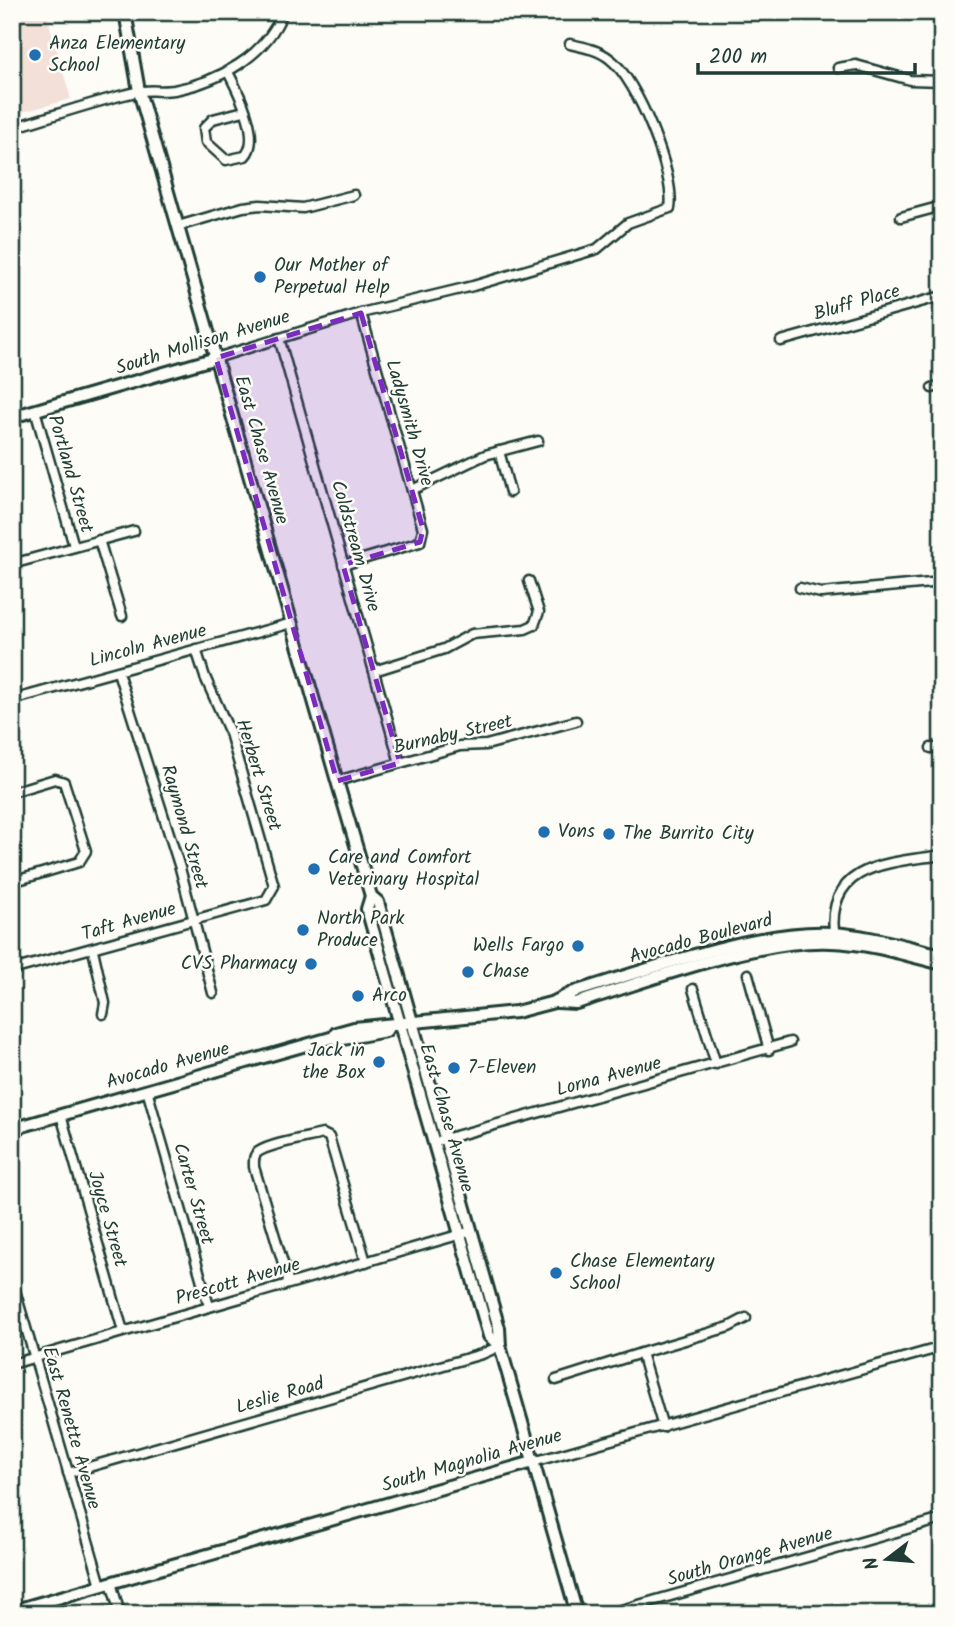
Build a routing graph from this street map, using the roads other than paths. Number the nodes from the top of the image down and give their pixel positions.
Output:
1 (125, 12) edge
2 (283, 12) edge
3 (570, 44) dead end
4 (838, 68) dead end
5 (228, 72) junction
6 (942, 81) edge
7 (139, 91) junction
8 (244, 111) junction
9 (12, 128) edge
10 (354, 195) dead end
11 (942, 206) edge
12 (901, 217) dead end
13 (178, 226) junction
14 (942, 296) edge
15 (361, 313) junction
16 (279, 338) junction
17 (781, 341) dead end
18 (216, 358) junction
19 (942, 385) edge
20 (932, 388) dead end
21 (35, 410) junction
22 (12, 417) edge
23 (538, 441) dead end
24 (499, 451) junction
25 (412, 490) junction
26 (510, 492) dead end
27 (134, 531) dead end
28 (99, 540) junction
29 (74, 547) junction
30 (12, 564) edge
31 (343, 565) junction
32 (529, 581) dead end
33 (942, 582) edge
34 (800, 588) dead end
35 (122, 616) dead end
36 (292, 623) junction
37 (196, 649) junction
38 (374, 671) junction
39 (118, 673) junction
40 (12, 700) edge
41 (576, 721) dead end
42 (931, 748) dead end
43 (942, 748) edge
44 (400, 764) junction
45 (337, 781) junction
46 (12, 792) edge
47 (942, 855) edge
48 (12, 882) edge
49 (371, 896) junction
50 (254, 903) joint
51 (195, 920) junction
52 (834, 933) junction
53 (93, 950) junction
54 (942, 956) edge
55 (942, 964) edge
56 (12, 970) edge
57 (748, 974) dead end
58 (693, 989) dead end
59 (213, 993) dead end
60 (554, 1002) junction
61 (103, 1014) dead end
62 (414, 1024) junction
63 (402, 1025) junction
64 (790, 1042) dead end
65 (769, 1050) junction
66 (716, 1064) junction
67 (147, 1090) junction
68 (61, 1115) junction
69 (12, 1129) edge
70 (440, 1140) junction
71 (466, 1232) junction
72 (366, 1262) junction
73 (12, 1280) edge
74 (289, 1283) junction
75 (209, 1306) junction
76 (746, 1318) dead end
77 (123, 1331) junction
78 (500, 1346) junction
79 (942, 1347) edge
80 (642, 1353) junction
81 (34, 1357) junction
82 (12, 1364) edge
83 (556, 1380) dead end
84 (663, 1427) junction
85 (533, 1462) junction
86 (68, 1473) junction
87 (942, 1519) edge
88 (106, 1584) junction
89 (12, 1611) edge
90 (120, 1614) edge
91 (577, 1614) edge
92 (607, 1614) edge

1 - 7 main road, East Chase Avenue
2 - 5 street
3 - 15 street, South Mollison Avenue
4 - 6 street
5 - 7 street
5 - 8 street
7 - 9 street
7 - 13 main road, East Chase Avenue
8 - 8 street
10 - 13 street
11 - 12 street
13 - 18 main road, East Chase Avenue
14 - 17 street, Bluff Place
15 - 16 street, South Mollison Avenue
15 - 25 street, Ladysmith Drive
16 - 18 street, South Mollison Avenue
16 - 31 street, Coldstream Drive
18 - 21 main road, South Mollison Avenue
18 - 36 main road, East Chase Avenue
19 - 20 street
21 - 22 main road, South Mollison Avenue
21 - 29 street, Portland Street
23 - 24 street
24 - 25 street
24 - 26 street
25 - 31 street, Ladysmith Drive
27 - 28 street
28 - 29 street
28 - 35 street
29 - 30 street
31 - 38 street, Coldstream Drive
32 - 38 street
33 - 34 street
36 - 37 street, Lincoln Avenue
36 - 45 main road, East Chase Avenue
37 - 39 street, Lincoln Avenue
37 - 50 street, Herbert Street
38 - 44 street, Coldstream Drive
39 - 40 street, Lincoln Avenue
39 - 51 street, Raymond Street
41 - 44 street, Burnaby Street
42 - 43 street
44 - 45 street, Burnaby Street
45 - 49 main road, East Chase Avenue
46 - 48 street
47 - 52 street
49 - 62 main road, East Chase Avenue
49 - 63 main road, East Chase Avenue
50 - 51 street, Taft Avenue
51 - 53 street, Taft Avenue
51 - 59 street, Raymond Street
52 - 54 main road, Avocado Boulevard
52 - 60 main road, Avocado Boulevard
53 - 56 street, Taft Avenue
53 - 61 street
55 - 60 main road, Avocado Boulevard
57 - 65 street
58 - 66 street
60 - 62 main road, Avocado Boulevard
62 - 63 main road, Avocado Avenue
62 - 70 main road, East Chase Avenue
63 - 67 main road, Avocado Avenue
63 - 70 main road, East Chase Avenue
64 - 65 street, Lorna Avenue
65 - 66 street, Lorna Avenue
66 - 70 street, Lorna Avenue
67 - 68 main road, Avocado Avenue
67 - 75 street, Carter Street
68 - 69 main road, Avocado Avenue
68 - 77 street, Joyce Street
70 - 71 main road, East Chase Avenue
71 - 72 street, Prescott Avenue
71 - 78 main road, East Chase Avenue
72 - 74 street, Prescott Avenue
72 - 74 street
73 - 81 street, East Renette Avenue
74 - 75 street, Prescott Avenue
75 - 77 street, Prescott Avenue
76 - 80 street
77 - 81 street, Prescott Avenue
78 - 85 main road, East Chase Avenue
78 - 86 street, Leslie Road
79 - 84 street, South Magnolia Avenue
80 - 83 street
80 - 84 street
81 - 82 street, Prescott Avenue
81 - 86 street, East Renette Avenue
84 - 85 street, South Magnolia Avenue
85 - 88 main road, South Magnolia Avenue
85 - 91 main road, East Chase Avenue
86 - 88 street, East Renette Avenue
87 - 92 street, South Orange Avenue
88 - 89 main road, South Magnolia Avenue
88 - 90 street, East Renette Avenue

